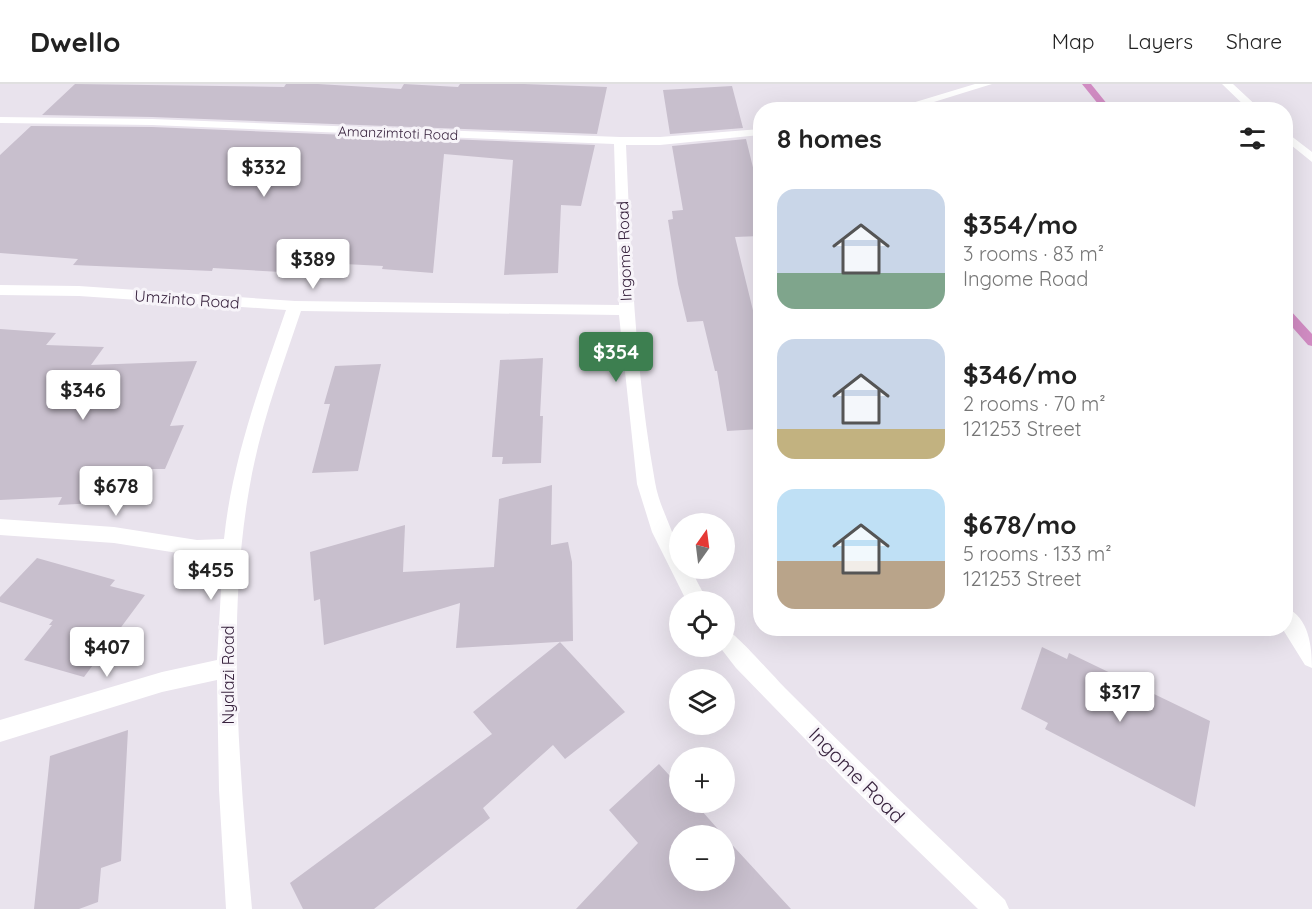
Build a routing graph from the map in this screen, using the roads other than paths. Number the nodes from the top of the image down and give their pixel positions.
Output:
1 (987, 84) edge
2 (1227, 84) edge
3 (946, 97) junction
4 (926, 102) edge
5 (949, 102) edge
6 (1247, 102) edge
7 (0, 120) edge
8 (753, 133) edge
9 (620, 141) junction
10 (1293, 141) edge
11 (1312, 158) edge
12 (0, 290) edge
13 (295, 306) junction
14 (626, 310) junction
15 (0, 527) edge
16 (233, 547) junction
17 (692, 591) edge
18 (1293, 628) edge
19 (735, 651) edge
20 (1312, 658) edge
21 (226, 668) junction
22 (0, 731) edge
23 (239, 909) edge
24 (996, 909) edge

1 - 3 street
2 - 6 street
3 - 4 street
3 - 5 street
7 - 9 street, Amanzimtoti Road
8 - 9 street, Amanzimtoti Road
9 - 14 street, Ingome Road
10 - 11 street
12 - 13 street, Umzinto Road
13 - 14 street, Umzinto Road
13 - 16 street, Nyalazi Road
14 - 17 street, Ingome Road
15 - 16 street
16 - 21 street, Nyalazi Road
18 - 20 street
19 - 24 street, Ingome Road
21 - 22 street
21 - 23 street, Nyalazi Road

